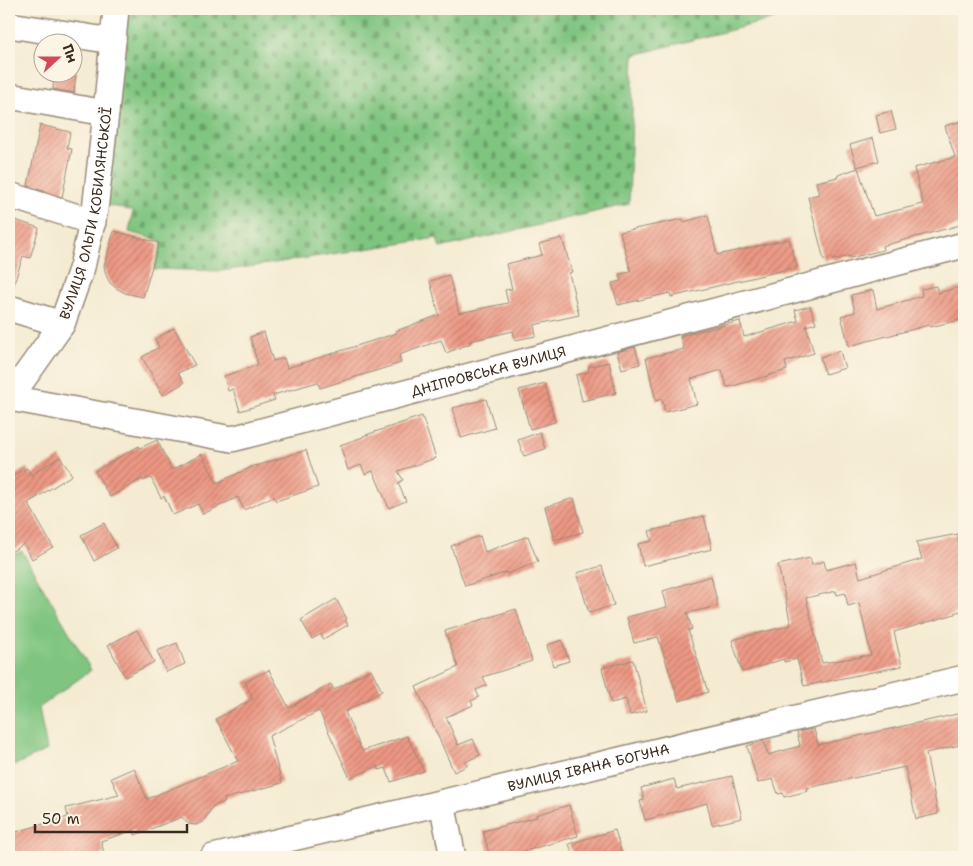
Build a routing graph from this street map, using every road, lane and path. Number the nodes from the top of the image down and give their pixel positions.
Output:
1 (116, 9) edge
2 (9, 25) edge
3 (113, 41) junction
4 (9, 96) edge
5 (106, 113) junction
6 (9, 195) edge
7 (93, 222) junction
8 (964, 244) edge
9 (9, 308) edge
10 (62, 324) junction
11 (10, 398) edge
12 (964, 678) edge
13 (442, 803) junction
14 (213, 857) edge
15 (453, 857) edge

1 - 3 street, ВУЛИЦЯ ОЛЬГИ КОБИЛЯНСЬКОЇ
2 - 3 street
3 - 5 street, ВУЛИЦЯ ОЛЬГИ КОБИЛЯНСЬКОЇ
4 - 5 street
5 - 7 street, ВУЛИЦЯ ОЛЬГИ КОБИЛЯНСЬКОЇ
6 - 7 street
7 - 10 street, ВУЛИЦЯ ОЛЬГИ КОБИЛЯНСЬКОЇ
8 - 11 street, ДНІПРОВСЬКА ВУЛИЦЯ
9 - 10 street
10 - 11 street, ВУЛИЦЯ ОЛЬГИ КОБИЛЯНСЬКОЇ
12 - 13 street, ВУЛИЦЯ ІВАНА БОГУНА
13 - 14 street, ВУЛИЦЯ ІВАНА БОГУНА
13 - 15 street

